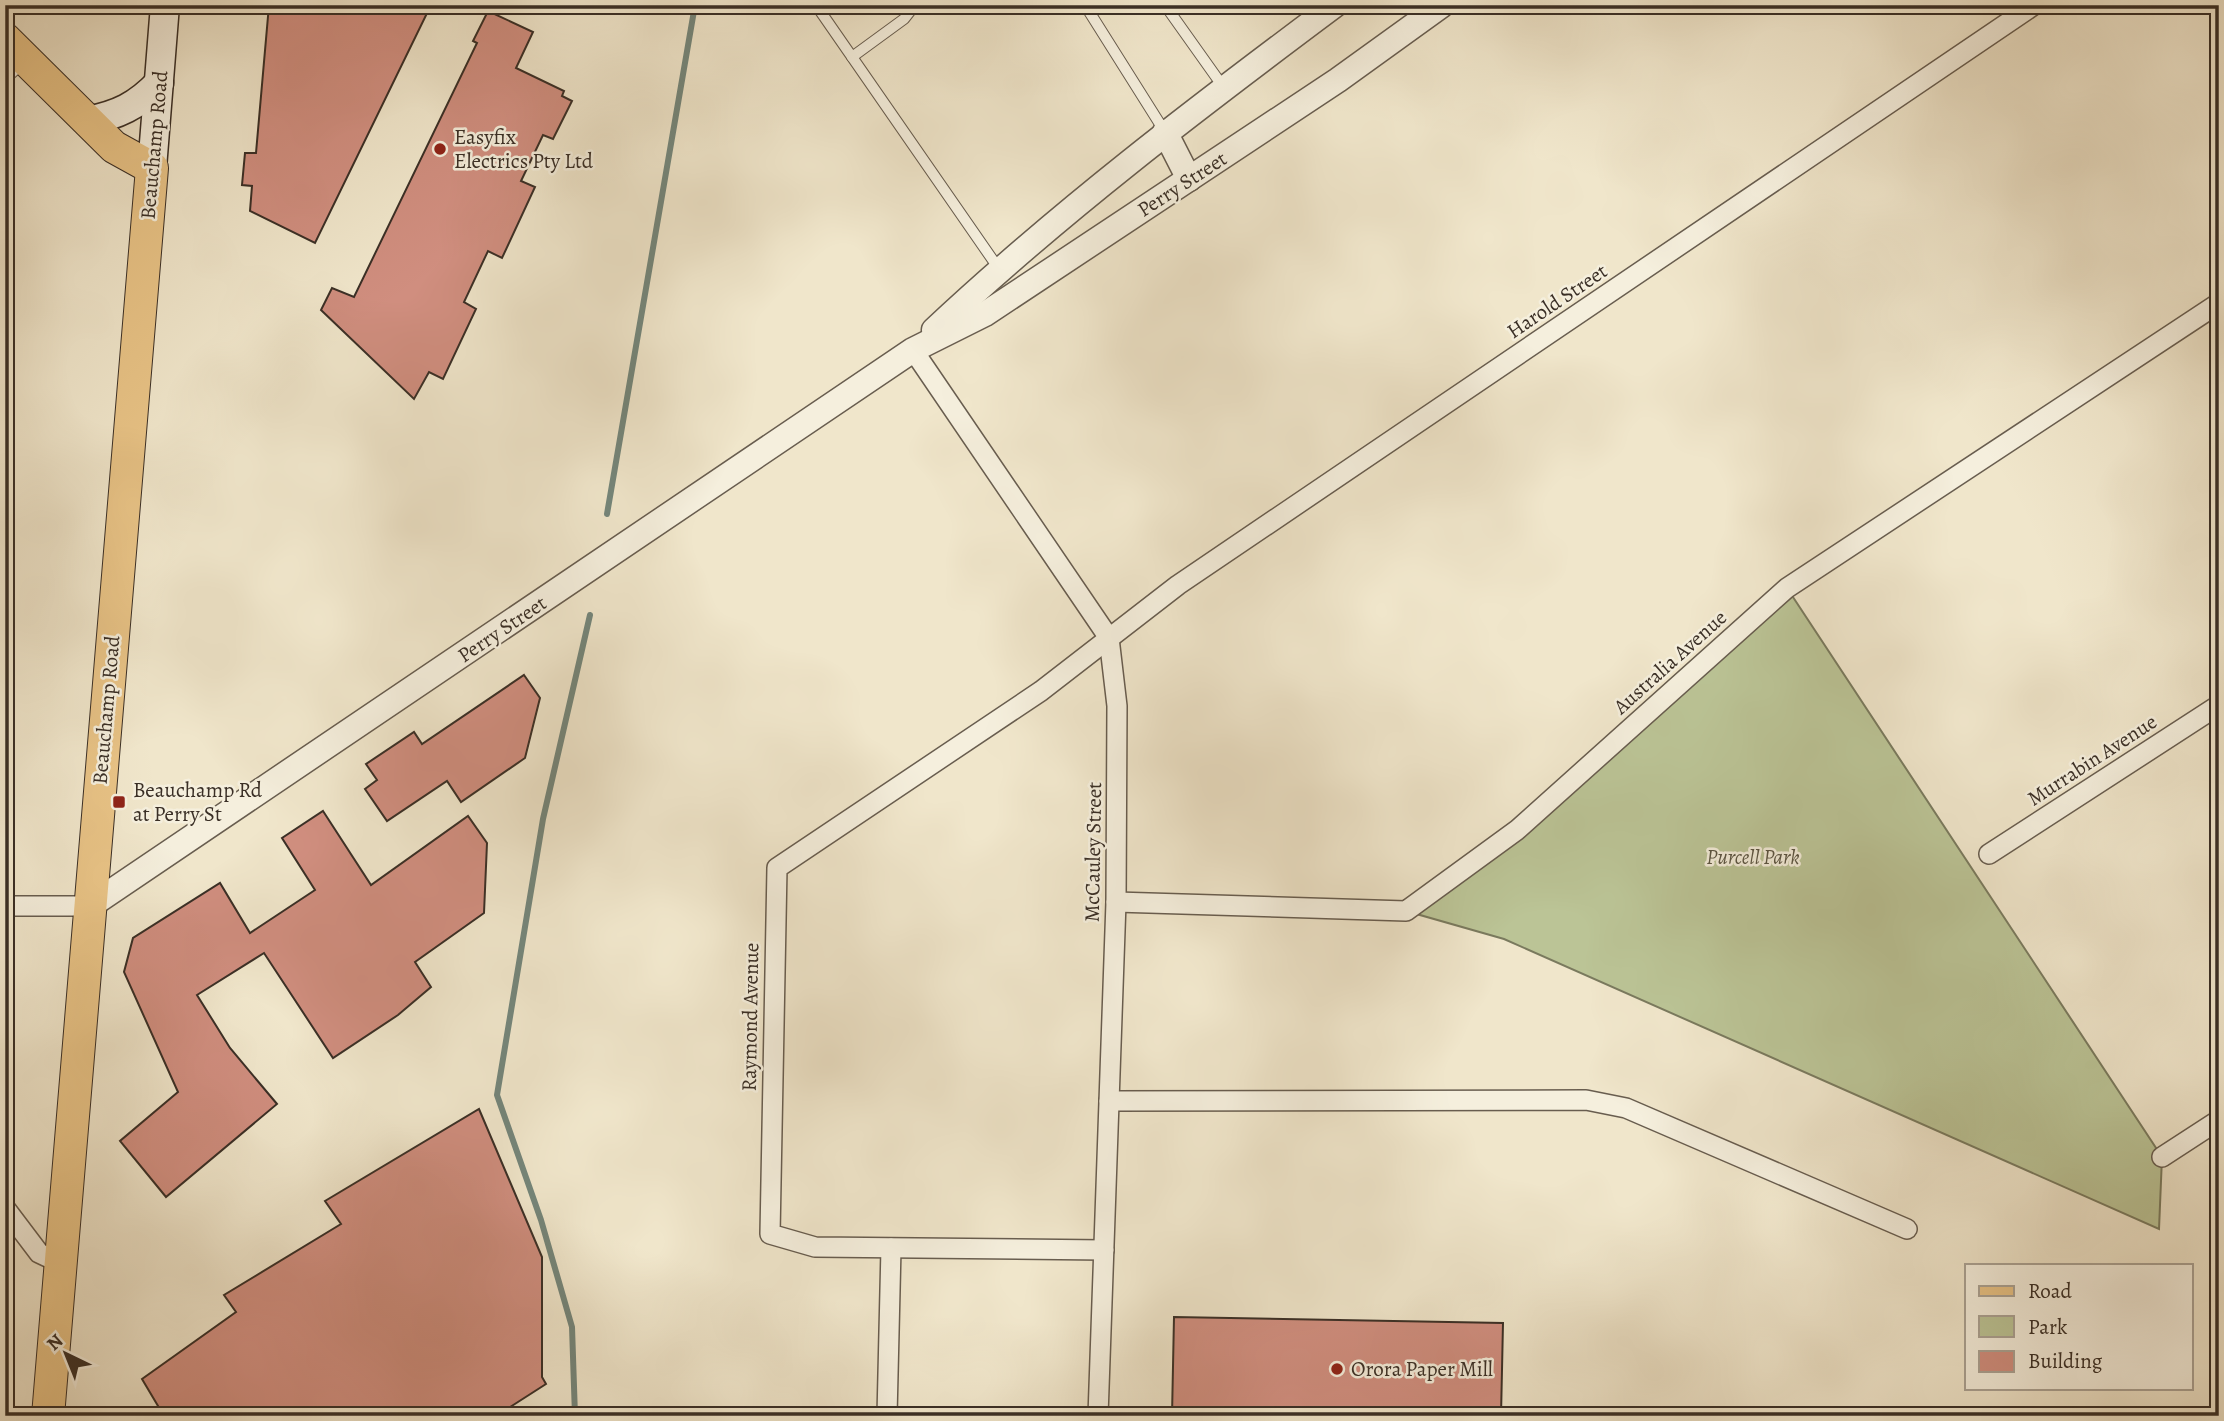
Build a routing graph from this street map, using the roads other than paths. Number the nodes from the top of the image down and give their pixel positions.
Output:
1 (165, 5) edge
2 (816, 5) edge
3 (915, 5) edge
4 (1085, 5) edge
5 (1165, 5) edge
6 (1335, 5) edge
7 (1443, 5) edge
8 (2034, 5) edge
9 (852, 57) junction
10 (12, 60) edge
11 (159, 82) junction
12 (1224, 88) junction
13 (87, 121) junction
14 (1165, 132) junction
15 (152, 168) junction
16 (1189, 179) junction
17 (999, 270) junction
18 (2219, 303) edge
19 (913, 350) junction
20 (1109, 638) junction
21 (2219, 705) edge
22 (1989, 854) dead end
23 (1116, 902) junction
24 (5, 906) edge
25 (90, 906) junction
26 (1110, 1101) junction
27 (2219, 1120) edge
28 (2162, 1157) dead end
29 (5, 1208) edge
30 (1907, 1228) dead end
31 (891, 1248) junction
32 (1104, 1250) junction
33 (60, 1263) junction
34 (48, 1416) edge
35 (887, 1416) edge
36 (1098, 1416) edge

1 - 11 main road, Beauchamp Road
2 - 9 lane
3 - 9 lane
4 - 14 lane
5 - 12 lane
6 - 12 street, Perry Street
7 - 16 street, Perry Street
8 - 20 street, Harold Street
9 - 17 lane
10 - 13 main road
11 - 13 main road
11 - 15 main road, Beauchamp Road
12 - 14 street, Perry Street
13 - 15 main road
14 - 16 street
14 - 17 street, Perry Street
15 - 25 main road, Beauchamp Road
16 - 19 street, Perry Street
17 - 19 street, Perry Street
18 - 23 street, Australia Avenue
19 - 20 street, McCauley Street
19 - 25 street, Perry Street
20 - 23 street, McCauley Street
20 - 31 street, Raymond Avenue
21 - 22 street, Murrabin Avenue
23 - 26 street, McCauley Street
24 - 25 street
25 - 33 main road, Beauchamp Road
26 - 30 street
26 - 32 street, McCauley Street
27 - 28 street
29 - 33 street
31 - 32 street, Raymond Avenue
31 - 35 street
32 - 36 street, McCauley Street
33 - 34 main road, Beauchamp Road

